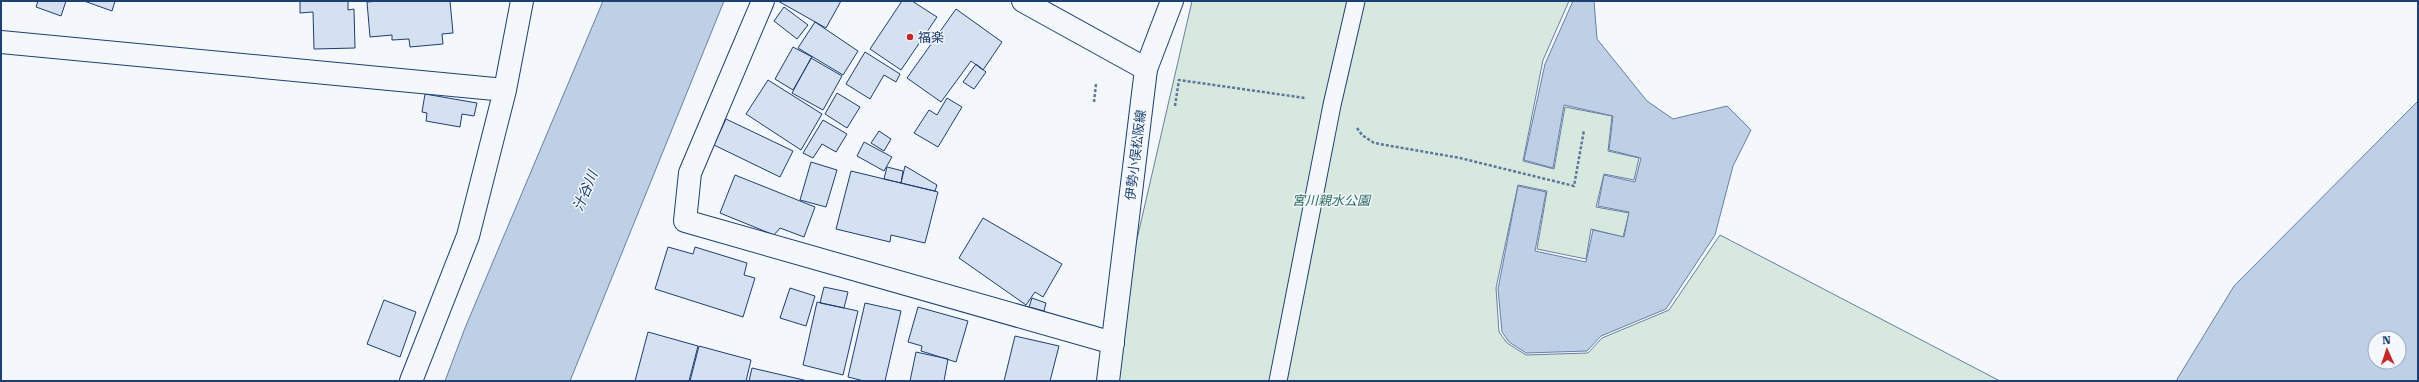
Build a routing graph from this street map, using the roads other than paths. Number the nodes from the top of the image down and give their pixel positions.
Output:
1 (522, 1) edge
2 (762, 1) edge
3 (1023, 1) edge
4 (1172, 1) edge
5 (1356, 1) edge
6 (1, 42) edge
7 (1146, 68) junction
8 (505, 90) junction
9 (1113, 343) junction
10 (411, 381) edge
11 (1108, 381) edge
12 (1278, 381) edge

1 - 8 street
2 - 9 street
3 - 7 street
4 - 7 street, 伊勢小俣松阪線
5 - 12 lane
6 - 8 street
7 - 9 street, 伊勢小俣松阪線
8 - 10 street
9 - 11 street, 伊勢小俣松阪線

